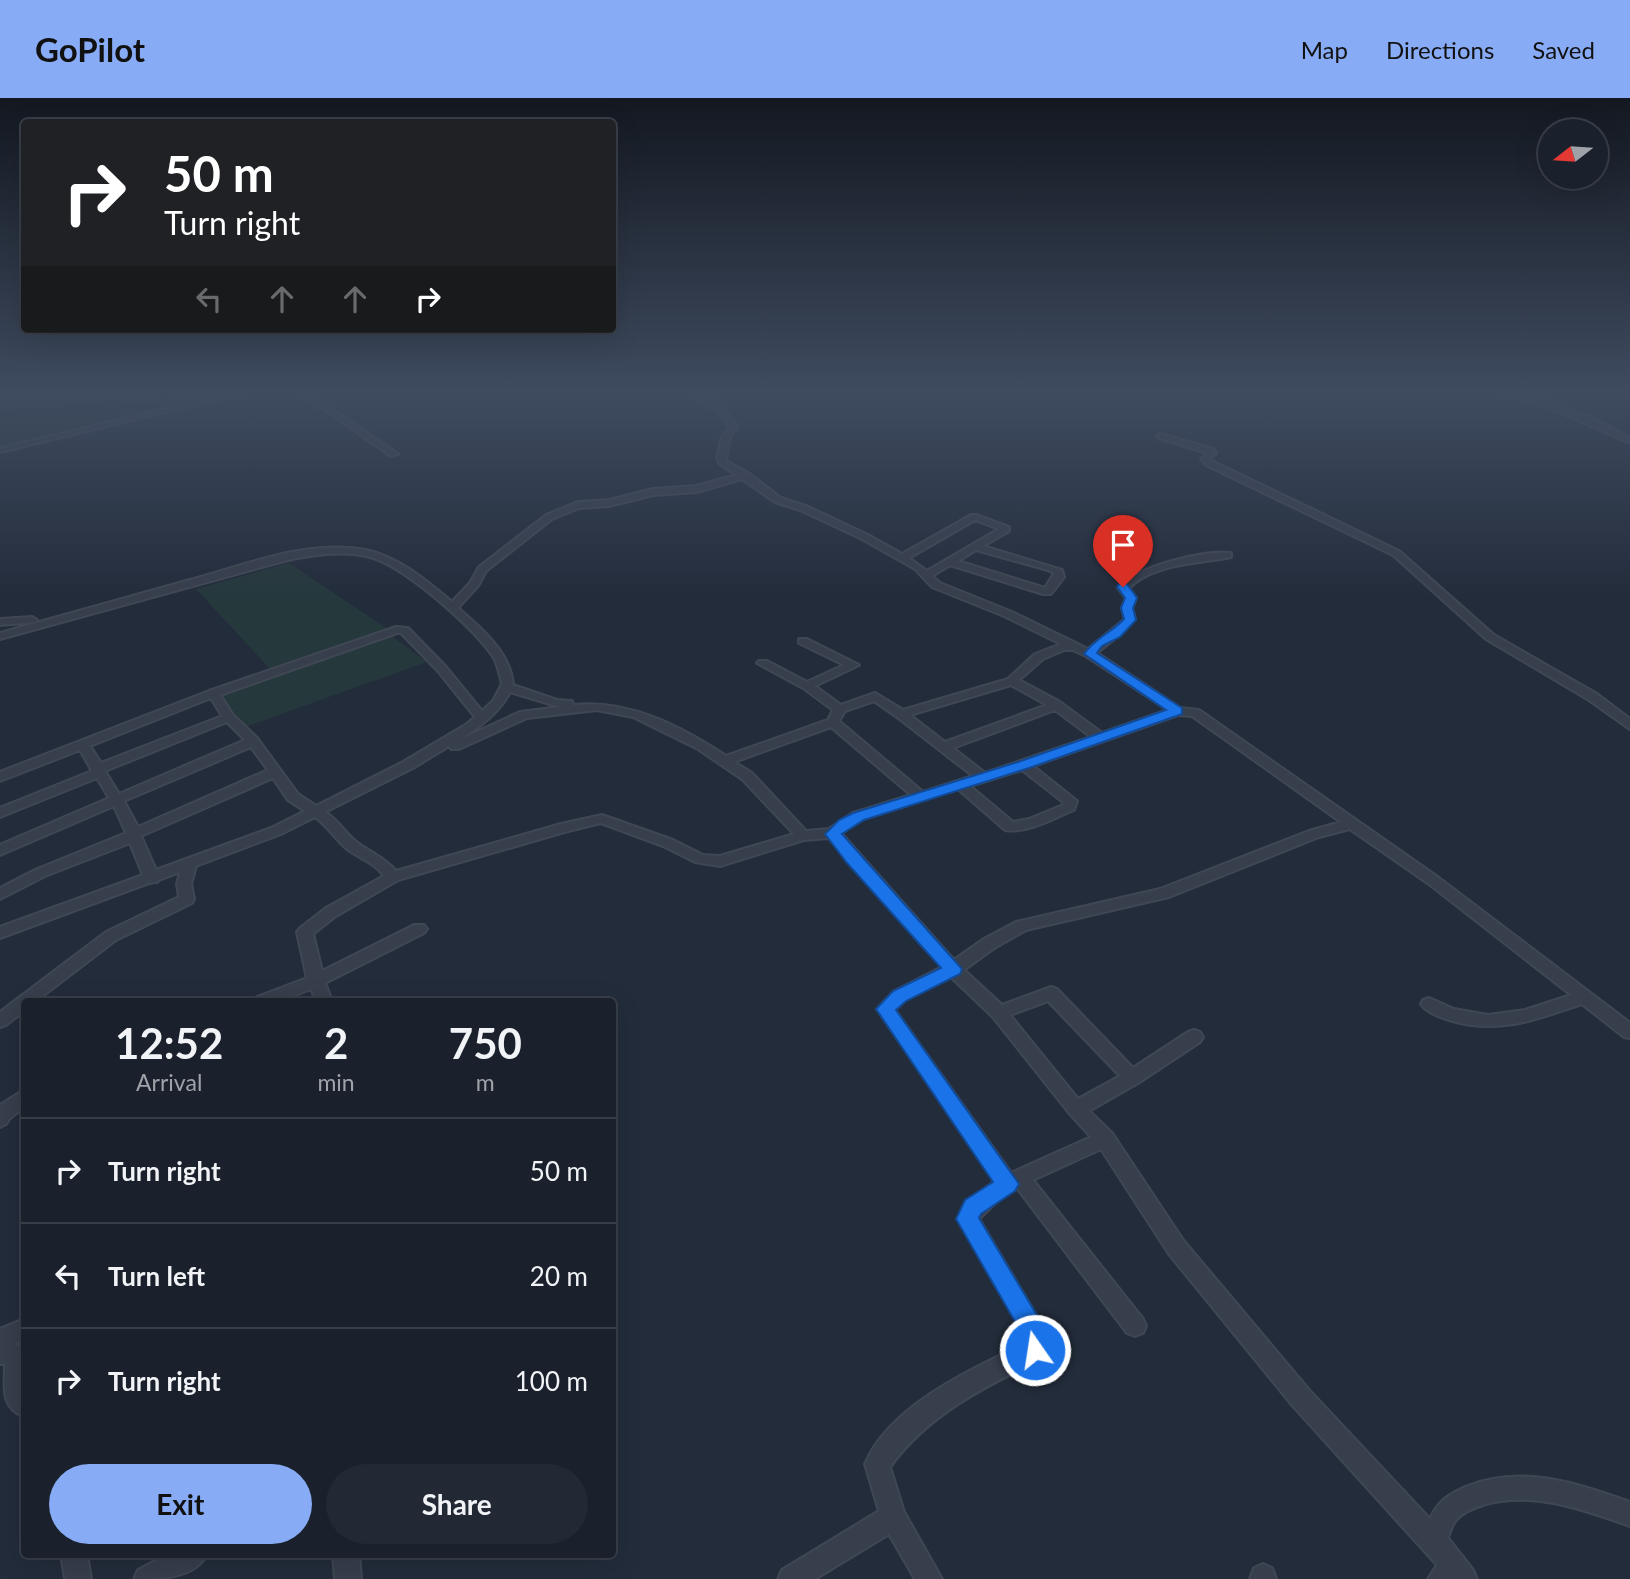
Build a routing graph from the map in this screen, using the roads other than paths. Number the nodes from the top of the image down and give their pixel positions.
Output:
1 (723, 459) edge
2 (1205, 459) edge
3 (745, 475) junction
4 (975, 547) junction
5 (1228, 555) dead end
6 (901, 559) junction
7 (950, 562) junction
8 (925, 576) junction
9 (451, 609) junction
10 (0, 622) edge
11 (48, 622) junction
12 (0, 636) edge
13 (803, 641) dead end
14 (1075, 648) junction
15 (1090, 654) junction
16 (763, 663) dead end
17 (1012, 681) junction
18 (807, 686) junction
19 (507, 687) junction
20 (213, 693) junction
21 (1056, 705) junction
22 (597, 706) junction
23 (840, 709) junction
24 (1177, 711) junction
25 (901, 714) junction
26 (229, 717) junction
27 (483, 719) junction
28 (833, 722) junction
29 (1630, 725) edge
30 (1100, 738) junction
31 (253, 741) junction
32 (83, 745) junction
33 (944, 747) junction
34 (724, 761) junction
35 (408, 765) junction
36 (1024, 765) junction
37 (99, 771) junction
38 (275, 772) junction
39 (0, 777) edge
40 (983, 778) junction
41 (961, 785) junction
42 (921, 797) junction
43 (117, 801) junction
44 (313, 811) junction
45 (0, 813) edge
46 (1352, 824) junction
47 (833, 834) junction
48 (134, 835) junction
49 (803, 836) junction
50 (0, 850) edge
51 (189, 865) junction
52 (393, 877) junction
53 (152, 879) junction
54 (0, 894) edge
55 (419, 929) dead end
56 (0, 933) edge
57 (953, 969) junction
58 (316, 981) junction
59 (1584, 996) junction
60 (29, 998) edge
61 (272, 998) edge
62 (323, 998) edge
63 (21, 1004) edge
64 (1429, 1004) dead end
65 (999, 1013) junction
66 (0, 1021) edge
67 (1630, 1032) edge
68 (1194, 1037) dead end
69 (1132, 1078) junction
70 (21, 1099) edge
71 (1076, 1109) junction
72 (0, 1119) edge
73 (1105, 1139) junction
74 (1014, 1181) junction
75 (1135, 1326) dead end
76 (21, 1330) edge
77 (0, 1340) edge
78 (0, 1353) edge
79 (21, 1403) edge
80 (1630, 1514) edge
81 (893, 1517) junction
82 (1434, 1541) junction
83 (75, 1558) edge
84 (186, 1558) edge
85 (346, 1558) edge
86 (1452, 1575) edge
87 (78, 1579) edge
88 (147, 1579) edge
89 (348, 1579) edge
90 (791, 1579) edge
91 (929, 1579) edge

1 - 3 street
2 - 29 street
3 - 6 street
3 - 9 street
4 - 6 street
4 - 7 street
4 - 7 street
5 - 15 street
6 - 8 street
7 - 8 street
8 - 14 street
9 - 11 street
9 - 19 street
10 - 11 street
11 - 12 street
13 - 18 street
14 - 15 street
14 - 17 street
15 - 24 street
16 - 18 street
17 - 21 street
17 - 25 street
18 - 23 street
19 - 22 street
19 - 27 street
20 - 26 street
20 - 27 street
20 - 32 street
21 - 30 street
21 - 33 street
22 - 34 street
22 - 35 street
23 - 25 street
23 - 28 street
24 - 30 street
24 - 46 street
25 - 33 street
26 - 31 street
26 - 37 street
27 - 35 street
28 - 34 street
28 - 42 street
30 - 36 street
31 - 38 street
31 - 43 street
32 - 37 street
32 - 39 street
33 - 40 street
34 - 49 street
35 - 44 street
36 - 40 street
36 - 41 street
37 - 43 street
37 - 45 street
38 - 44 street
38 - 48 street
40 - 41 street
41 - 42 street
42 - 47 street
43 - 48 street
43 - 50 street
44 - 51 street
44 - 52 street
46 - 57 street
46 - 59 street
47 - 49 street
47 - 57 street
48 - 53 street
48 - 54 street
49 - 52 street
51 - 53 street
51 - 60 street
52 - 58 street
53 - 56 street
55 - 58 street
57 - 65 street
57 - 74 street
58 - 61 street
58 - 62 street
59 - 64 street
59 - 67 street
63 - 66 street
65 - 69 street
65 - 71 street
68 - 69 street
69 - 71 street
70 - 72 street
71 - 73 street
73 - 74 street
73 - 82 street
74 - 75 street
74 - 81 street
76 - 77 street
78 - 79 street
80 - 82 street
81 - 90 street
81 - 91 street
82 - 86 street
83 - 87 street
84 - 88 street
85 - 89 street

